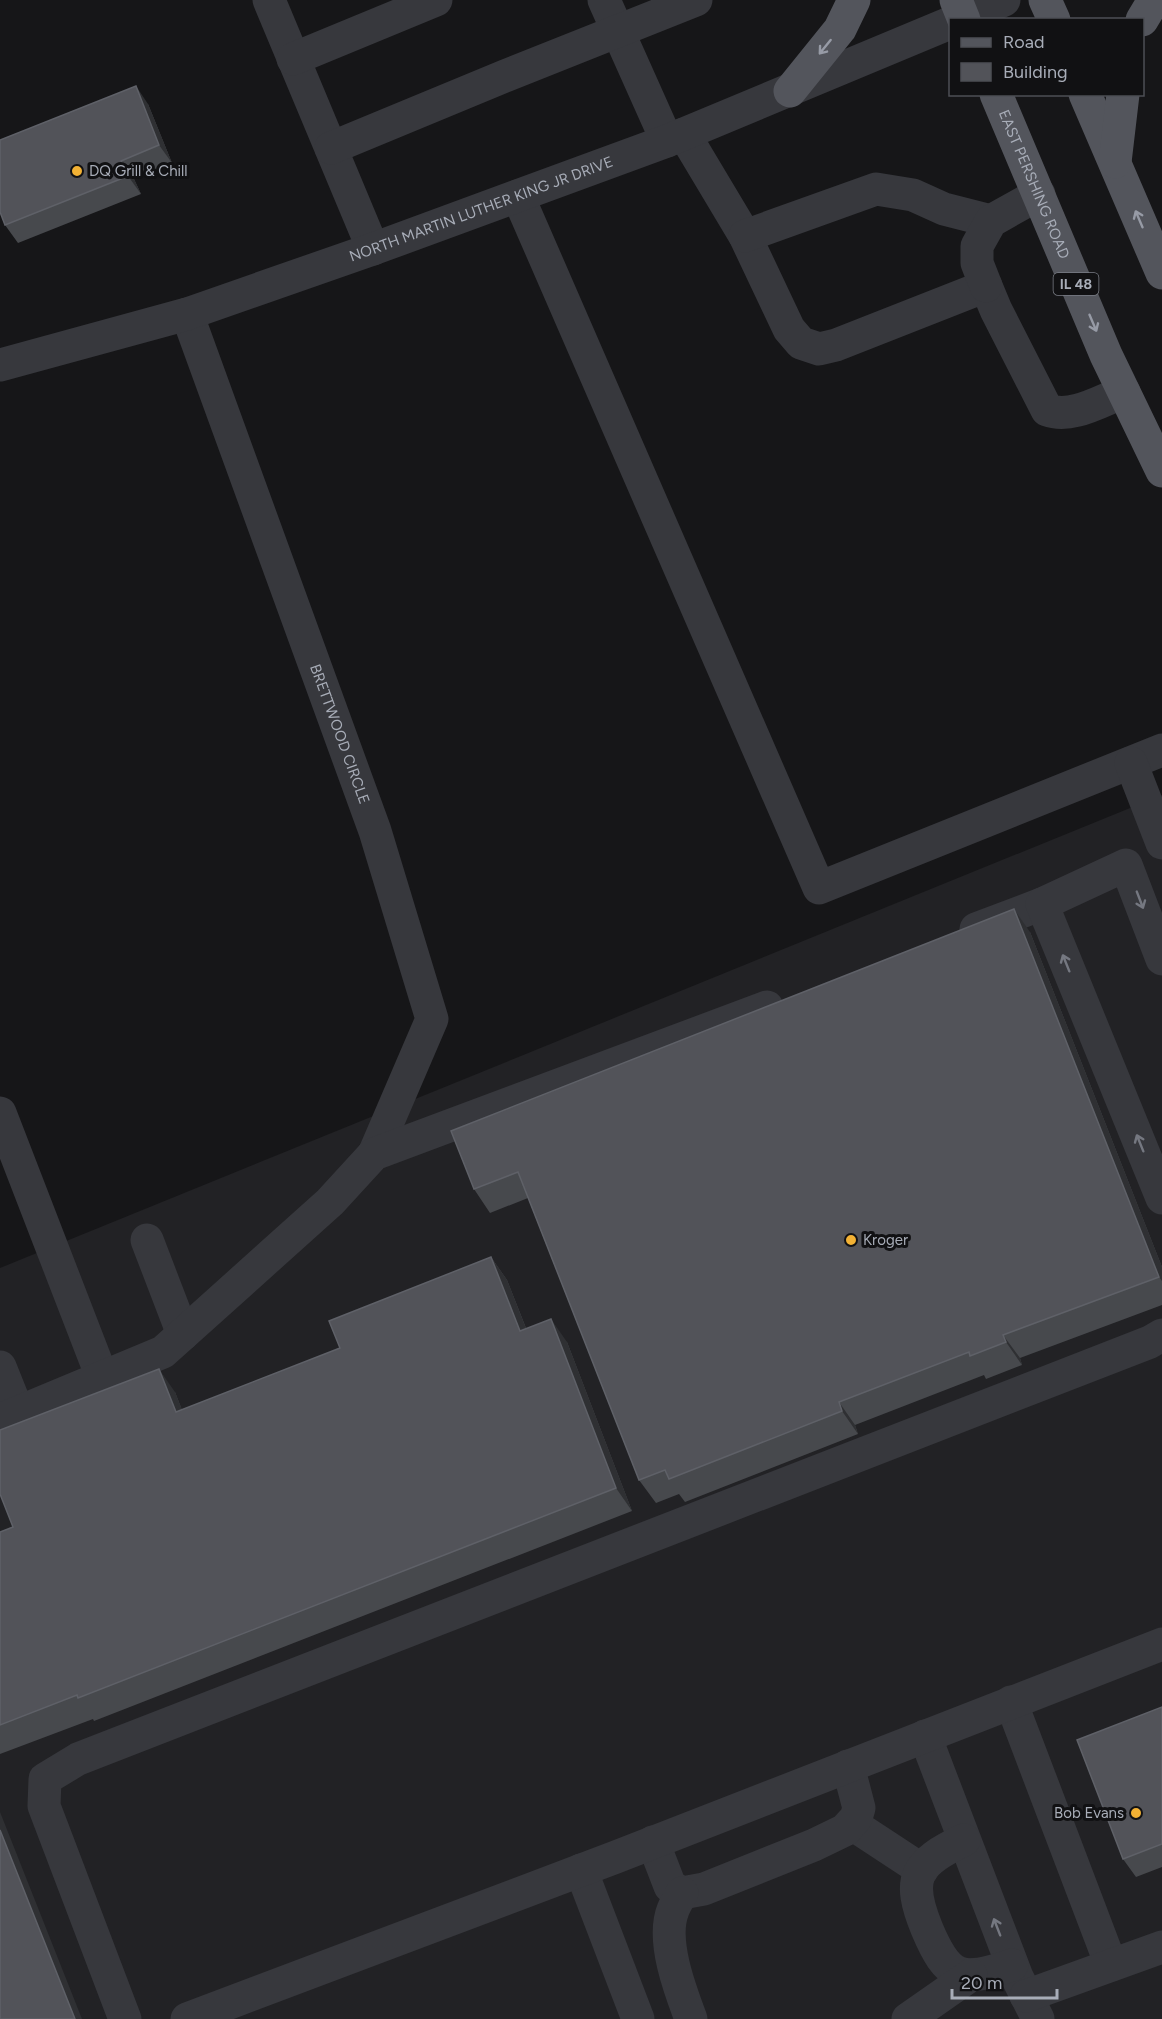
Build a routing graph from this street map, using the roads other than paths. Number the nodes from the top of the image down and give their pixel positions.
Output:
1 (269, 0) edge
2 (436, 0) edge
3 (604, 0) edge
4 (696, 0) edge
5 (854, 0) edge
6 (1004, 0) edge
7 (1045, 0) edge
8 (1154, 0) edge
9 (959, 16) edge
10 (1053, 18) edge
11 (1144, 18) edge
12 (949, 20) edge
13 (618, 31) junction
14 (293, 60) junction
15 (790, 91) junction
16 (997, 96) edge
17 (1086, 96) edge
18 (1123, 96) edge
19 (675, 137) junction
20 (331, 148) junction
21 (1115, 162) junction
22 (1039, 194) junction
23 (518, 196) junction
24 (991, 221) junction
25 (745, 236) junction
26 (373, 249) junction
27 (1162, 273) edge
28 (986, 286) junction
29 (187, 314) junction
30 (0, 364) edge
31 (1124, 392) junction
32 (1162, 471) edge
33 (1162, 750) edge
34 (1131, 763) junction
35 (1162, 843) edge
36 (1162, 854) edge
37 (1126, 865) junction
38 (1042, 904) junction
39 (952, 937) edge
40 (1162, 959) edge
41 (797, 996) edge
42 (0, 1113) edge
43 (374, 1154) junction
44 (1162, 1198) edge
45 (147, 1240) dead end
46 (183, 1334) junction
47 (1162, 1335) edge
48 (0, 1367) edge
49 (102, 1377) junction
50 (9, 1416) edge
51 (1162, 1644) edge
52 (1011, 1702) junction
53 (925, 1736) junction
54 (848, 1766) junction
55 (852, 1824) junction
56 (964, 1840) junction
57 (653, 1842) junction
58 (581, 1870) junction
59 (922, 1870) junction
60 (682, 1893) junction
61 (1162, 1947) edge
62 (1012, 1965) junction
63 (1111, 1965) junction
64 (971, 1975) junction
65 (1032, 2008) edge
66 (125, 2019) edge
67 (187, 2019) edge
68 (638, 2019) edge
69 (691, 2019) edge
70 (909, 2019) edge

1 - 14 street
2 - 14 street
3 - 13 street
4 - 13 street
5 -> 15 main road
6 - 9 street, NORTH MARTIN LUTHER KING JR DRIVE
7 - 10 main road
8 - 11 main road
12 - 15 street, NORTH MARTIN LUTHER KING JR DRIVE
13 - 19 street
13 - 20 street
14 - 20 street
15 - 19 street, NORTH MARTIN LUTHER KING JR DRIVE
16 - 22 main road, EAST PERSHING ROAD / IL 48
17 - 21 main road
18 - 21 main road
19 - 23 street, NORTH MARTIN LUTHER KING JR DRIVE
19 - 25 street
20 - 26 street
27 -> 21 main road
22 - 24 street
22 -> 31 main road, EAST PERSHING ROAD / IL 48
23 - 26 street, NORTH MARTIN LUTHER KING JR DRIVE
23 - 34 street
24 - 25 street
24 - 28 street
25 - 28 street
26 - 29 street, NORTH MARTIN LUTHER KING JR DRIVE
28 - 31 street
29 - 30 street, NORTH MARTIN LUTHER KING JR DRIVE
29 - 43 street, BRETTWOOD CIRCLE
31 - 32 main road, EAST PERSHING ROAD / IL 48
33 - 34 street
34 - 35 street
36 - 37 street
37 - 38 street
37 -> 40 street
38 - 39 street
44 -> 38 street
41 - 43 street
42 - 49 street
43 - 46 street
45 - 46 street
46 - 49 street
47 - 66 street
48 - 50 street
49 - 50 street
51 - 52 street
52 - 53 street
52 - 63 street
53 - 54 street
53 - 56 street
54 - 55 street
54 - 57 street
55 - 59 street
55 - 60 street
56 - 59 street
62 -> 56 street
57 - 58 street
57 - 60 street
58 - 67 street
58 - 68 street
59 - 64 street
60 - 69 street
61 - 63 street
62 - 64 street
62 - 65 street
63 - 65 street
64 - 70 street

